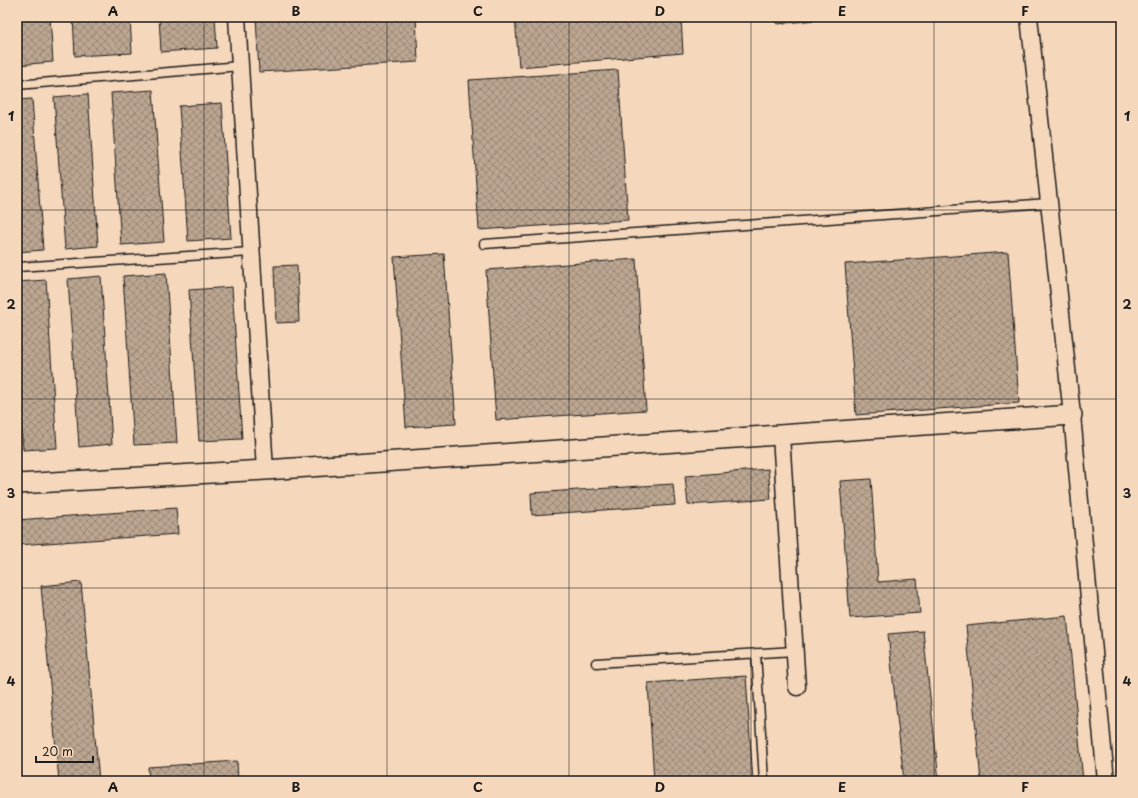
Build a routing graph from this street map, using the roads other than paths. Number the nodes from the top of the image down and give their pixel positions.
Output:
1 (237, 17) edge
2 (1029, 17) edge
3 (240, 66) junction
4 (17, 84) edge
5 (1048, 203) junction
6 (484, 244) dead end
7 (251, 252) junction
8 (17, 267) edge
9 (1072, 415) junction
10 (781, 435) junction
11 (265, 470) junction
12 (17, 484) edge
13 (795, 651) junction
14 (756, 653) junction
15 (596, 663) dead end
16 (798, 687) dead end
17 (764, 781) edge
18 (1106, 781) edge

1 - 3 street
2 - 5 street
3 - 4 lane
3 - 7 street
5 - 6 lane
5 - 9 street
7 - 8 lane
7 - 11 street
9 - 10 street
9 - 18 street
10 - 11 street
10 - 13 street
11 - 12 street
13 - 14 lane
13 - 16 street
14 - 15 lane
14 - 17 lane

